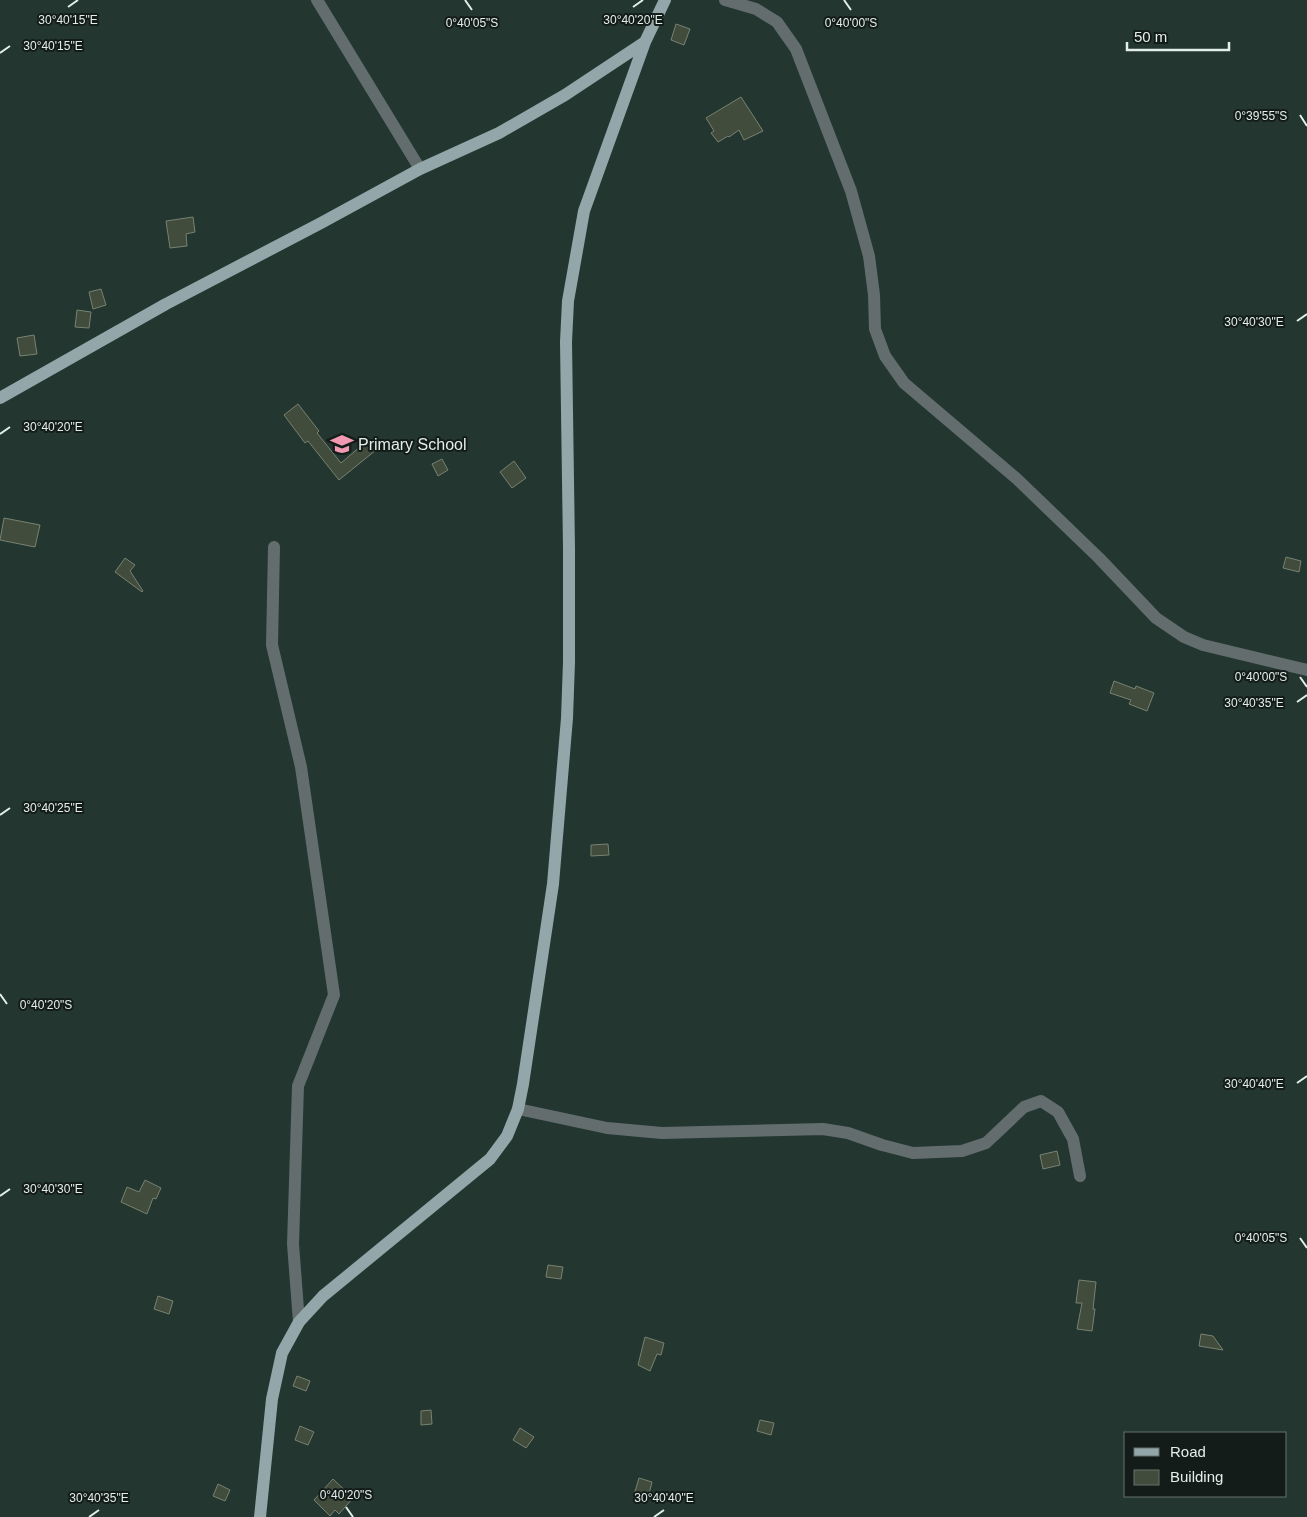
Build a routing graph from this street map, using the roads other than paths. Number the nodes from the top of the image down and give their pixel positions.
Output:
1 (318, 0) edge
2 (665, 0) edge
3 (725, 0) edge
4 (645, 42) junction
5 (420, 169) junction
6 (0, 398) edge
7 (274, 547) dead end
8 (1307, 670) edge
9 (518, 1109) junction
10 (1080, 1176) dead end
11 (299, 1322) junction
12 (260, 1517) edge

1 - 5 street
2 - 4 main road
3 - 8 street
4 - 5 main road
4 - 9 main road
5 - 6 main road
7 - 11 street
9 - 10 street
9 - 11 main road
11 - 12 main road

